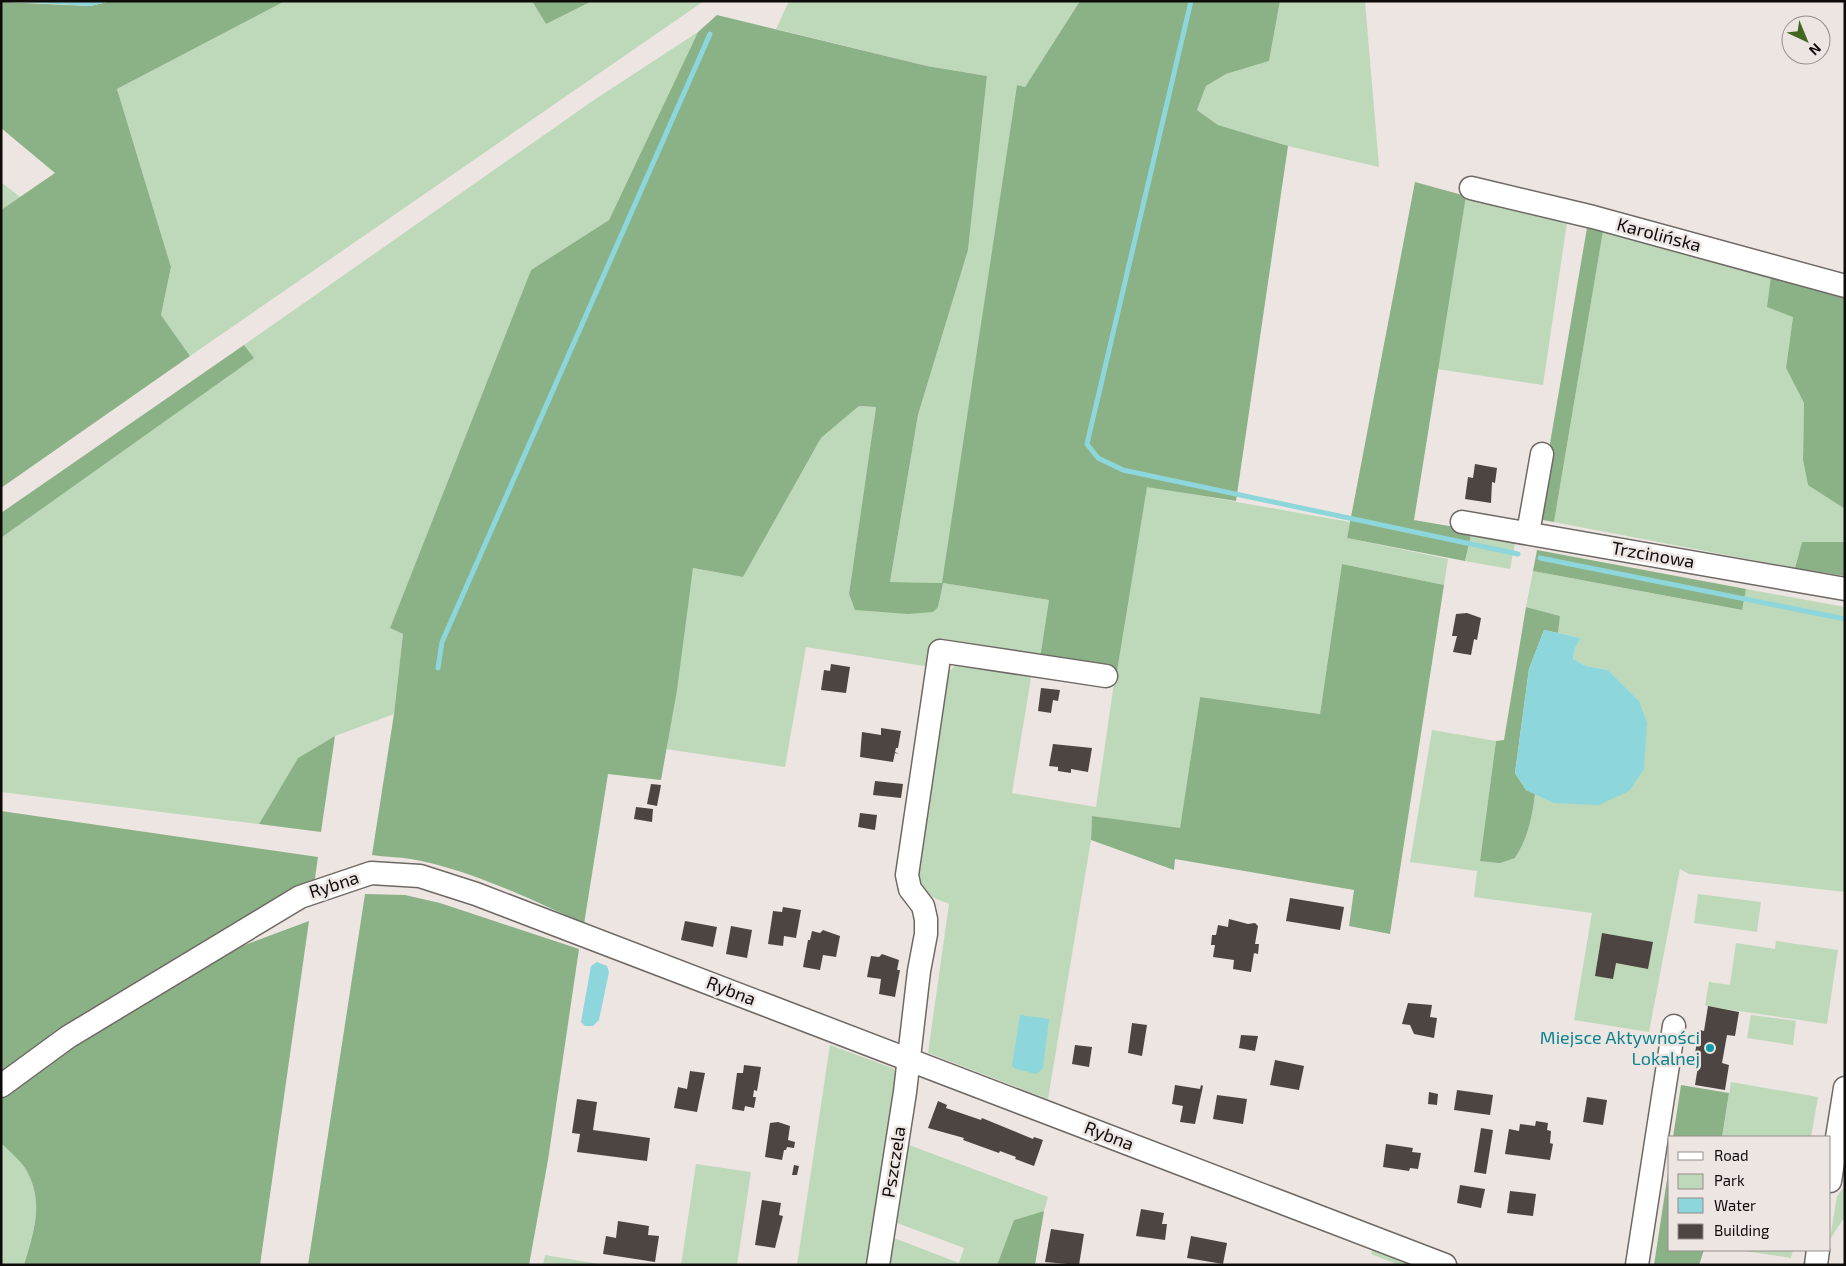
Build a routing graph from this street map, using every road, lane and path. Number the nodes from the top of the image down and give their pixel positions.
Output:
1 (1472, 188) dead end
2 (1845, 286) edge
3 (1542, 454) dead end
4 (1462, 522) dead end
5 (1528, 533) junction
6 (1845, 589) edge
7 (1106, 676) dead end
8 (1674, 1026) dead end
9 (910, 1059) junction
10 (1, 1086) edge
11 (1845, 1088) edge
12 (1839, 1158) edge
13 (1831, 1178) edge
14 (1818, 1251) edge
15 (878, 1265) edge
16 (1445, 1265) edge
17 (1637, 1265) edge
18 (1816, 1265) edge

1 - 2 street, Karolińska
3 - 5 street
4 - 5 street, Trzcinowa
5 - 6 street, Trzcinowa
7 - 9 street, Pszczela
8 - 17 street
9 - 10 street, Rybna
9 - 15 street, Pszczela
9 - 16 street, Rybna
11 - 12 street
12 - 13 street
14 - 18 street

